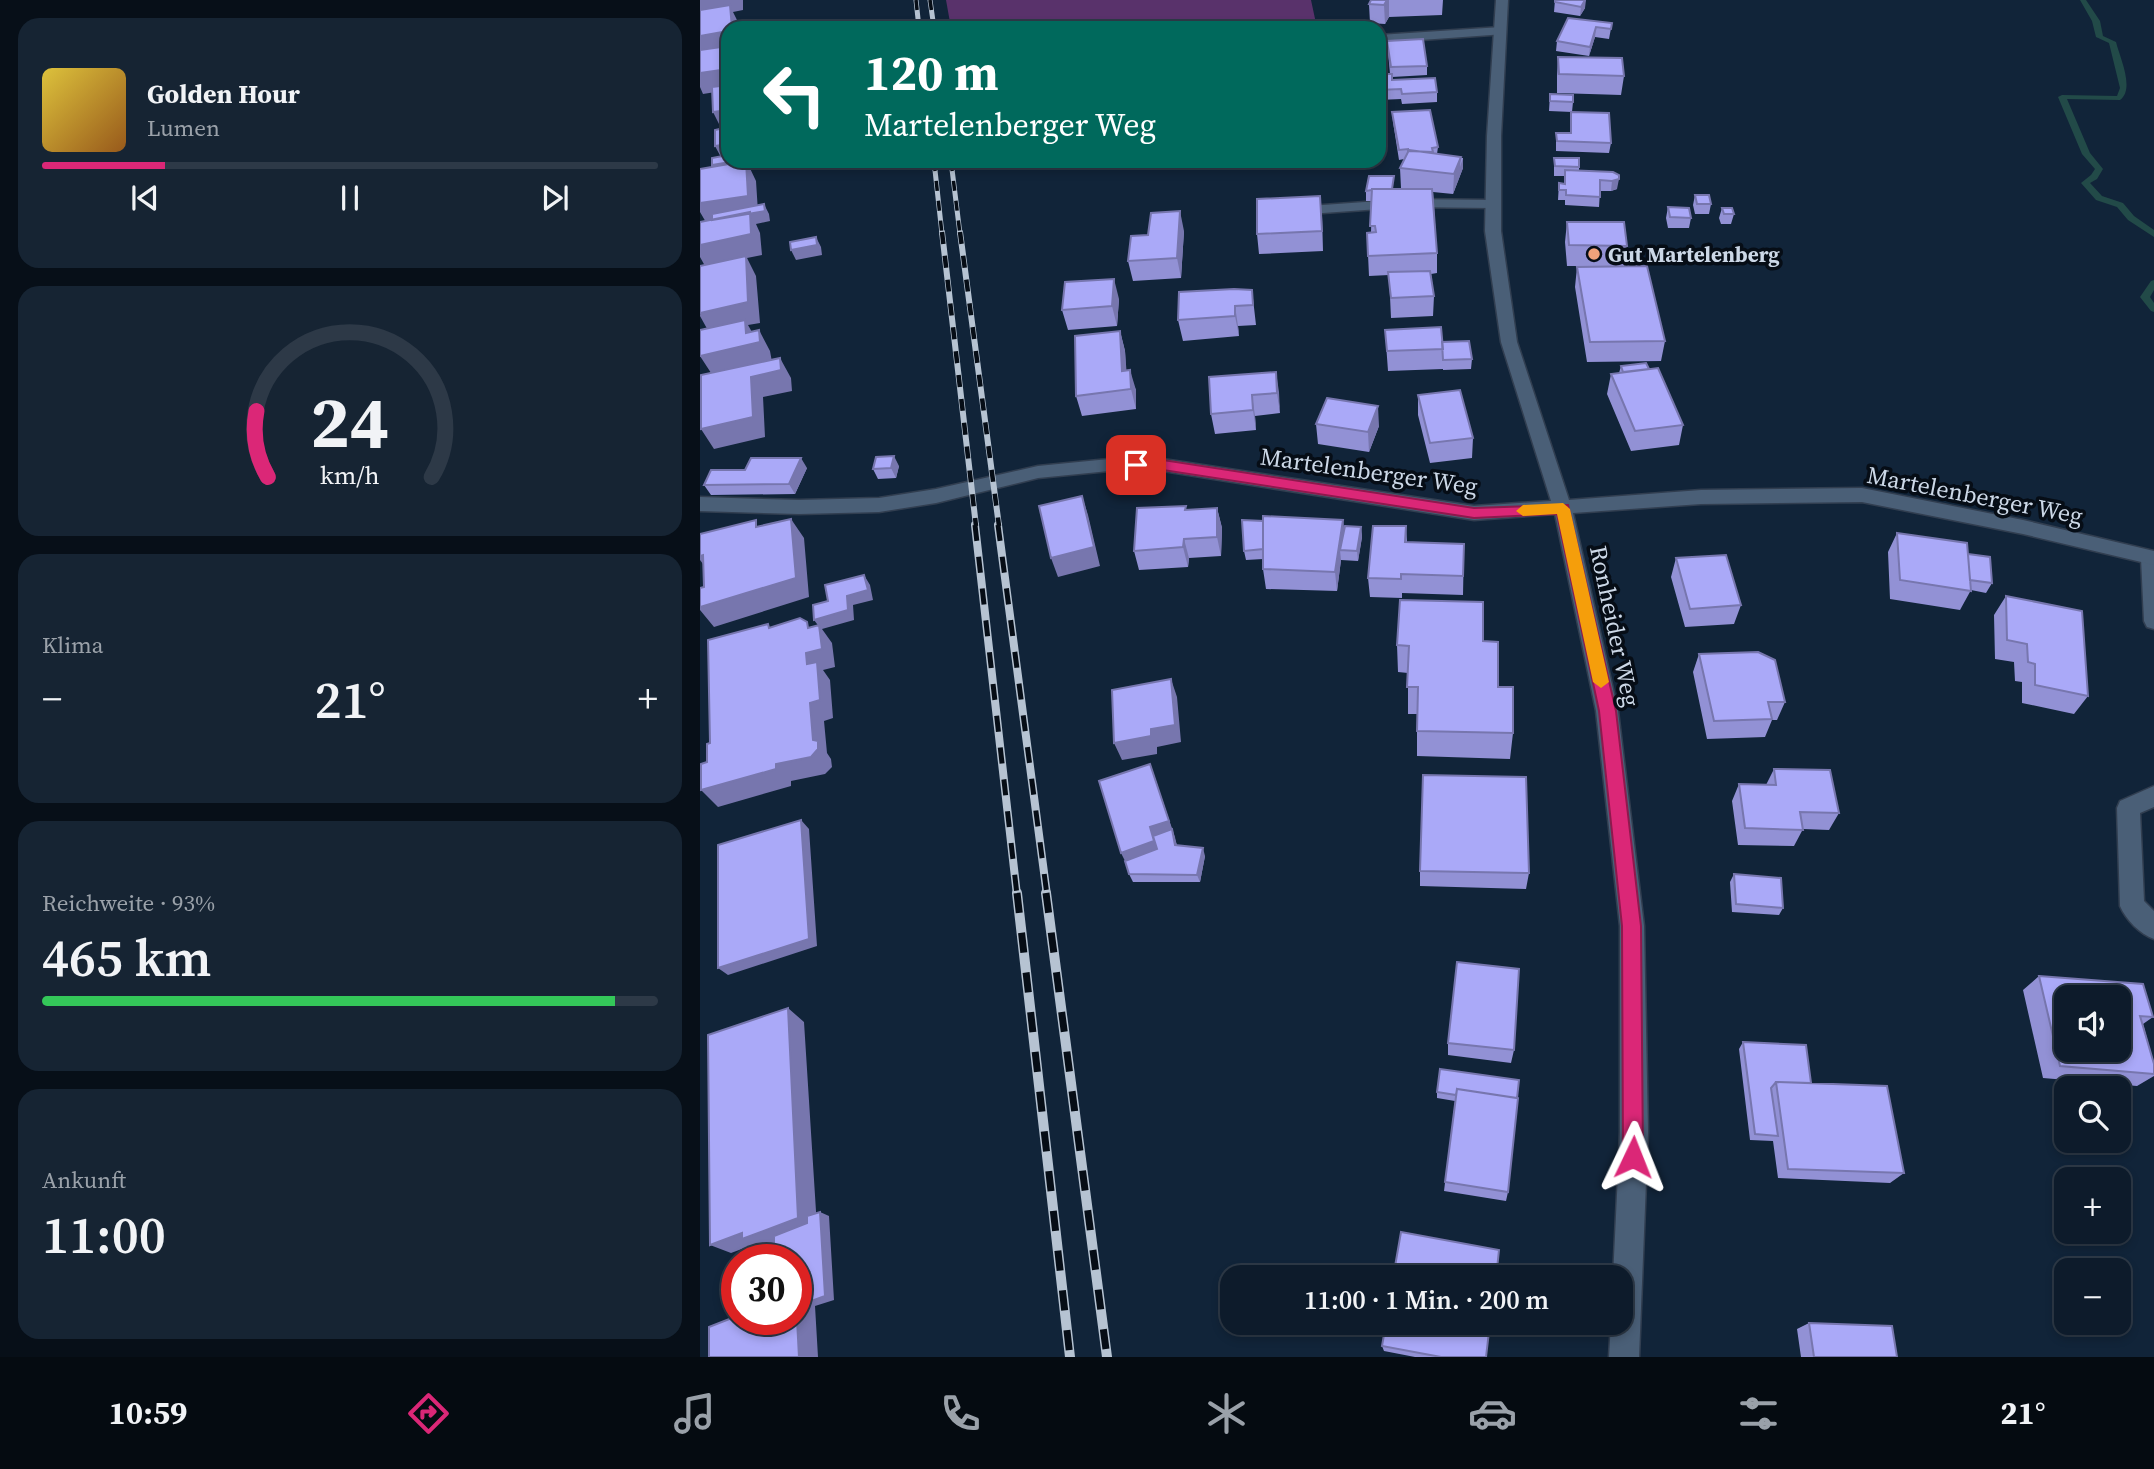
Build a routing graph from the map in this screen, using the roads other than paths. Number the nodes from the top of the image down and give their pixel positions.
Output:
1 (1502, 0) edge
2 (1501, 31) junction
3 (1386, 39) edge
4 (1492, 204) junction
5 (1292, 212) edge
6 (700, 504) edge
7 (1563, 509) junction
8 (2152, 558) edge
9 (2154, 621) edge
10 (2154, 796) edge
11 (2154, 928) edge
12 (1624, 1357) edge

1 - 2 street, Ronheider Weg
2 - 3 street
2 - 4 street, Ronheider Weg
4 - 5 street
4 - 7 street, Ronheider Weg
6 - 7 street, Martelenberger Weg
7 - 8 street, Martelenberger Weg
7 - 12 street, Ronheider Weg
8 - 9 street
10 - 11 street

